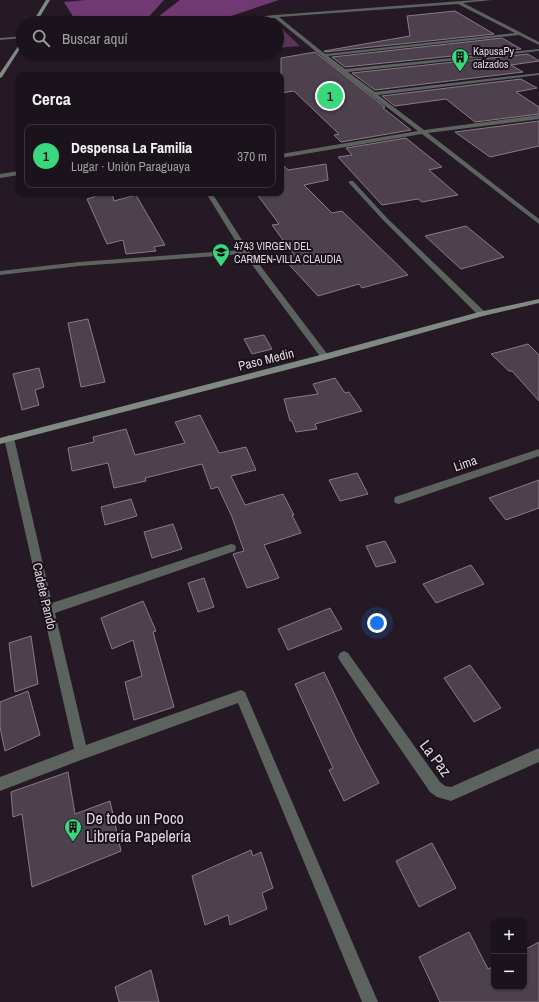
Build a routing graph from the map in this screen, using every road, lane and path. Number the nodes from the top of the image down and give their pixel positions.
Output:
1 (48, 0) edge
2 (490, 0) edge
3 (460, 3) junction
4 (38, 16) edge
5 (275, 16) edge
6 (284, 23) edge
7 (519, 34) junction
8 (16, 38) edge
9 (0, 39) edge
10 (539, 44) edge
11 (539, 50) edge
12 (16, 51) edge
13 (324, 56) junction
14 (343, 71) junction
15 (539, 74) edge
16 (0, 77) edge
17 (374, 94) junction
18 (539, 117) edge
19 (423, 132) junction
20 (284, 155) edge
21 (16, 173) edge
22 (0, 176) edge
23 (351, 182) dead end
24 (210, 196) edge
25 (539, 222) edge
26 (246, 252) junction
27 (0, 273) edge
28 (539, 301) edge
29 (482, 314) junction
30 (325, 358) junction
31 (5, 439) edge
32 (539, 452) edge
33 (399, 500) dead end
34 (231, 548) dead end
35 (48, 610) junction
36 (344, 657) dead end
37 (81, 753) junction
38 (539, 755) edge
39 (0, 784) edge
40 (370, 1002) edge

1 - 4 street
2 - 3 street
3 - 5 street
3 - 7 street
6 - 13 street
7 - 10 street
7 - 13 street
8 - 9 street
11 - 14 street
12 - 16 street
13 - 14 street
14 - 17 street
15 - 17 street
17 - 19 street
18 - 19 street
19 - 20 street
19 - 25 street
21 - 22 street
23 - 29 street
24 - 26 street
26 - 27 street
26 - 30 street
28 - 29 street, Paso Medin
29 - 30 street, Paso Medin
30 - 31 street, Paso Medin
31 - 35 street, Cadete Pando
32 - 33 street, Lima
34 - 35 street
35 - 37 street, Cadete Pando
36 - 38 street, La Paz
37 - 39 street
37 - 40 street

